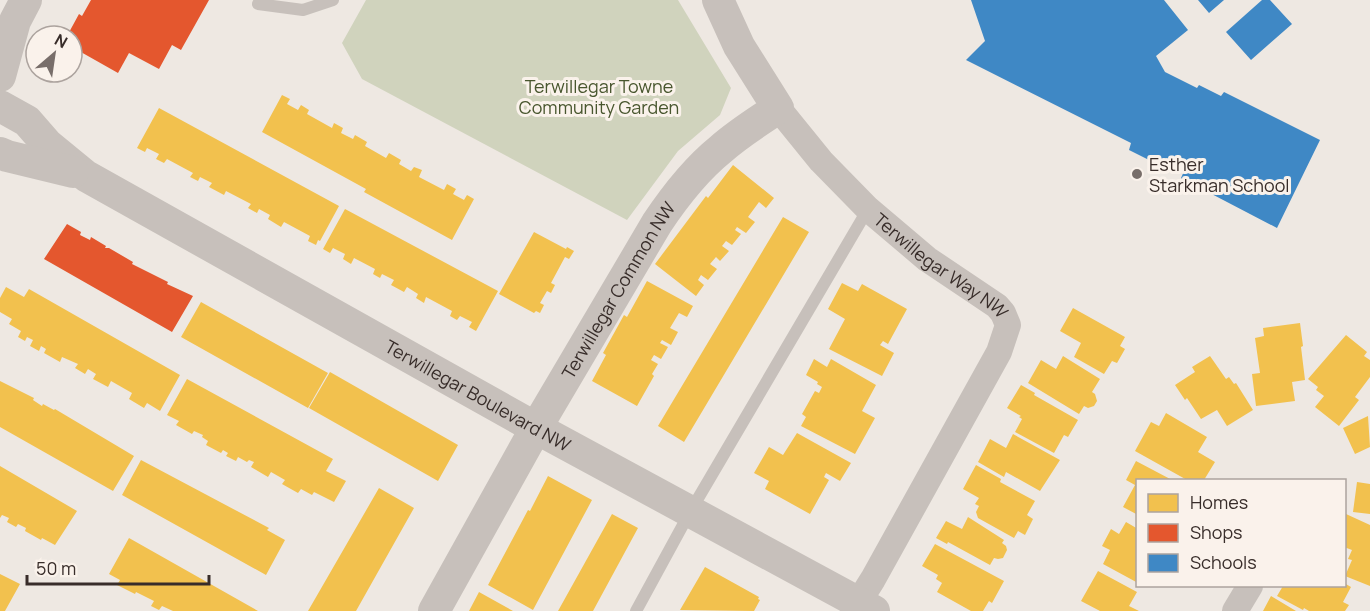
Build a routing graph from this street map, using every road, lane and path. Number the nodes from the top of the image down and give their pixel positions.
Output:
1 (260, 0) edge
2 (333, 0) edge
3 (718, 0) edge
4 (22, 1) edge
5 (0, 76) edge
6 (0, 106) edge
7 (778, 108) junction
8 (0, 153) edge
9 (86, 176) junction
10 (868, 209) junction
11 (536, 428) junction
12 (690, 512) junction
13 (1249, 587) edge
14 (862, 608) edge
15 (434, 611) edge
16 (636, 611) edge
17 (1235, 611) edge

1 - 2 lane
3 - 7 street
4 - 5 street
6 - 9 street, Terwillegar Boulevard NW
7 - 10 street, Terwillegar Way NW
7 - 11 street, Terwillegar Common NW
8 - 9 street, Terwillegar Boulevard NW
9 - 11 street, Terwillegar Boulevard NW
10 - 12 lane
10 - 14 street, Terwillegar Way NW
11 - 12 street, Terwillegar Boulevard NW
11 - 15 street, Terwillegar Common NW
12 - 14 street, Terwillegar Boulevard NW
12 - 16 lane
13 - 17 street

